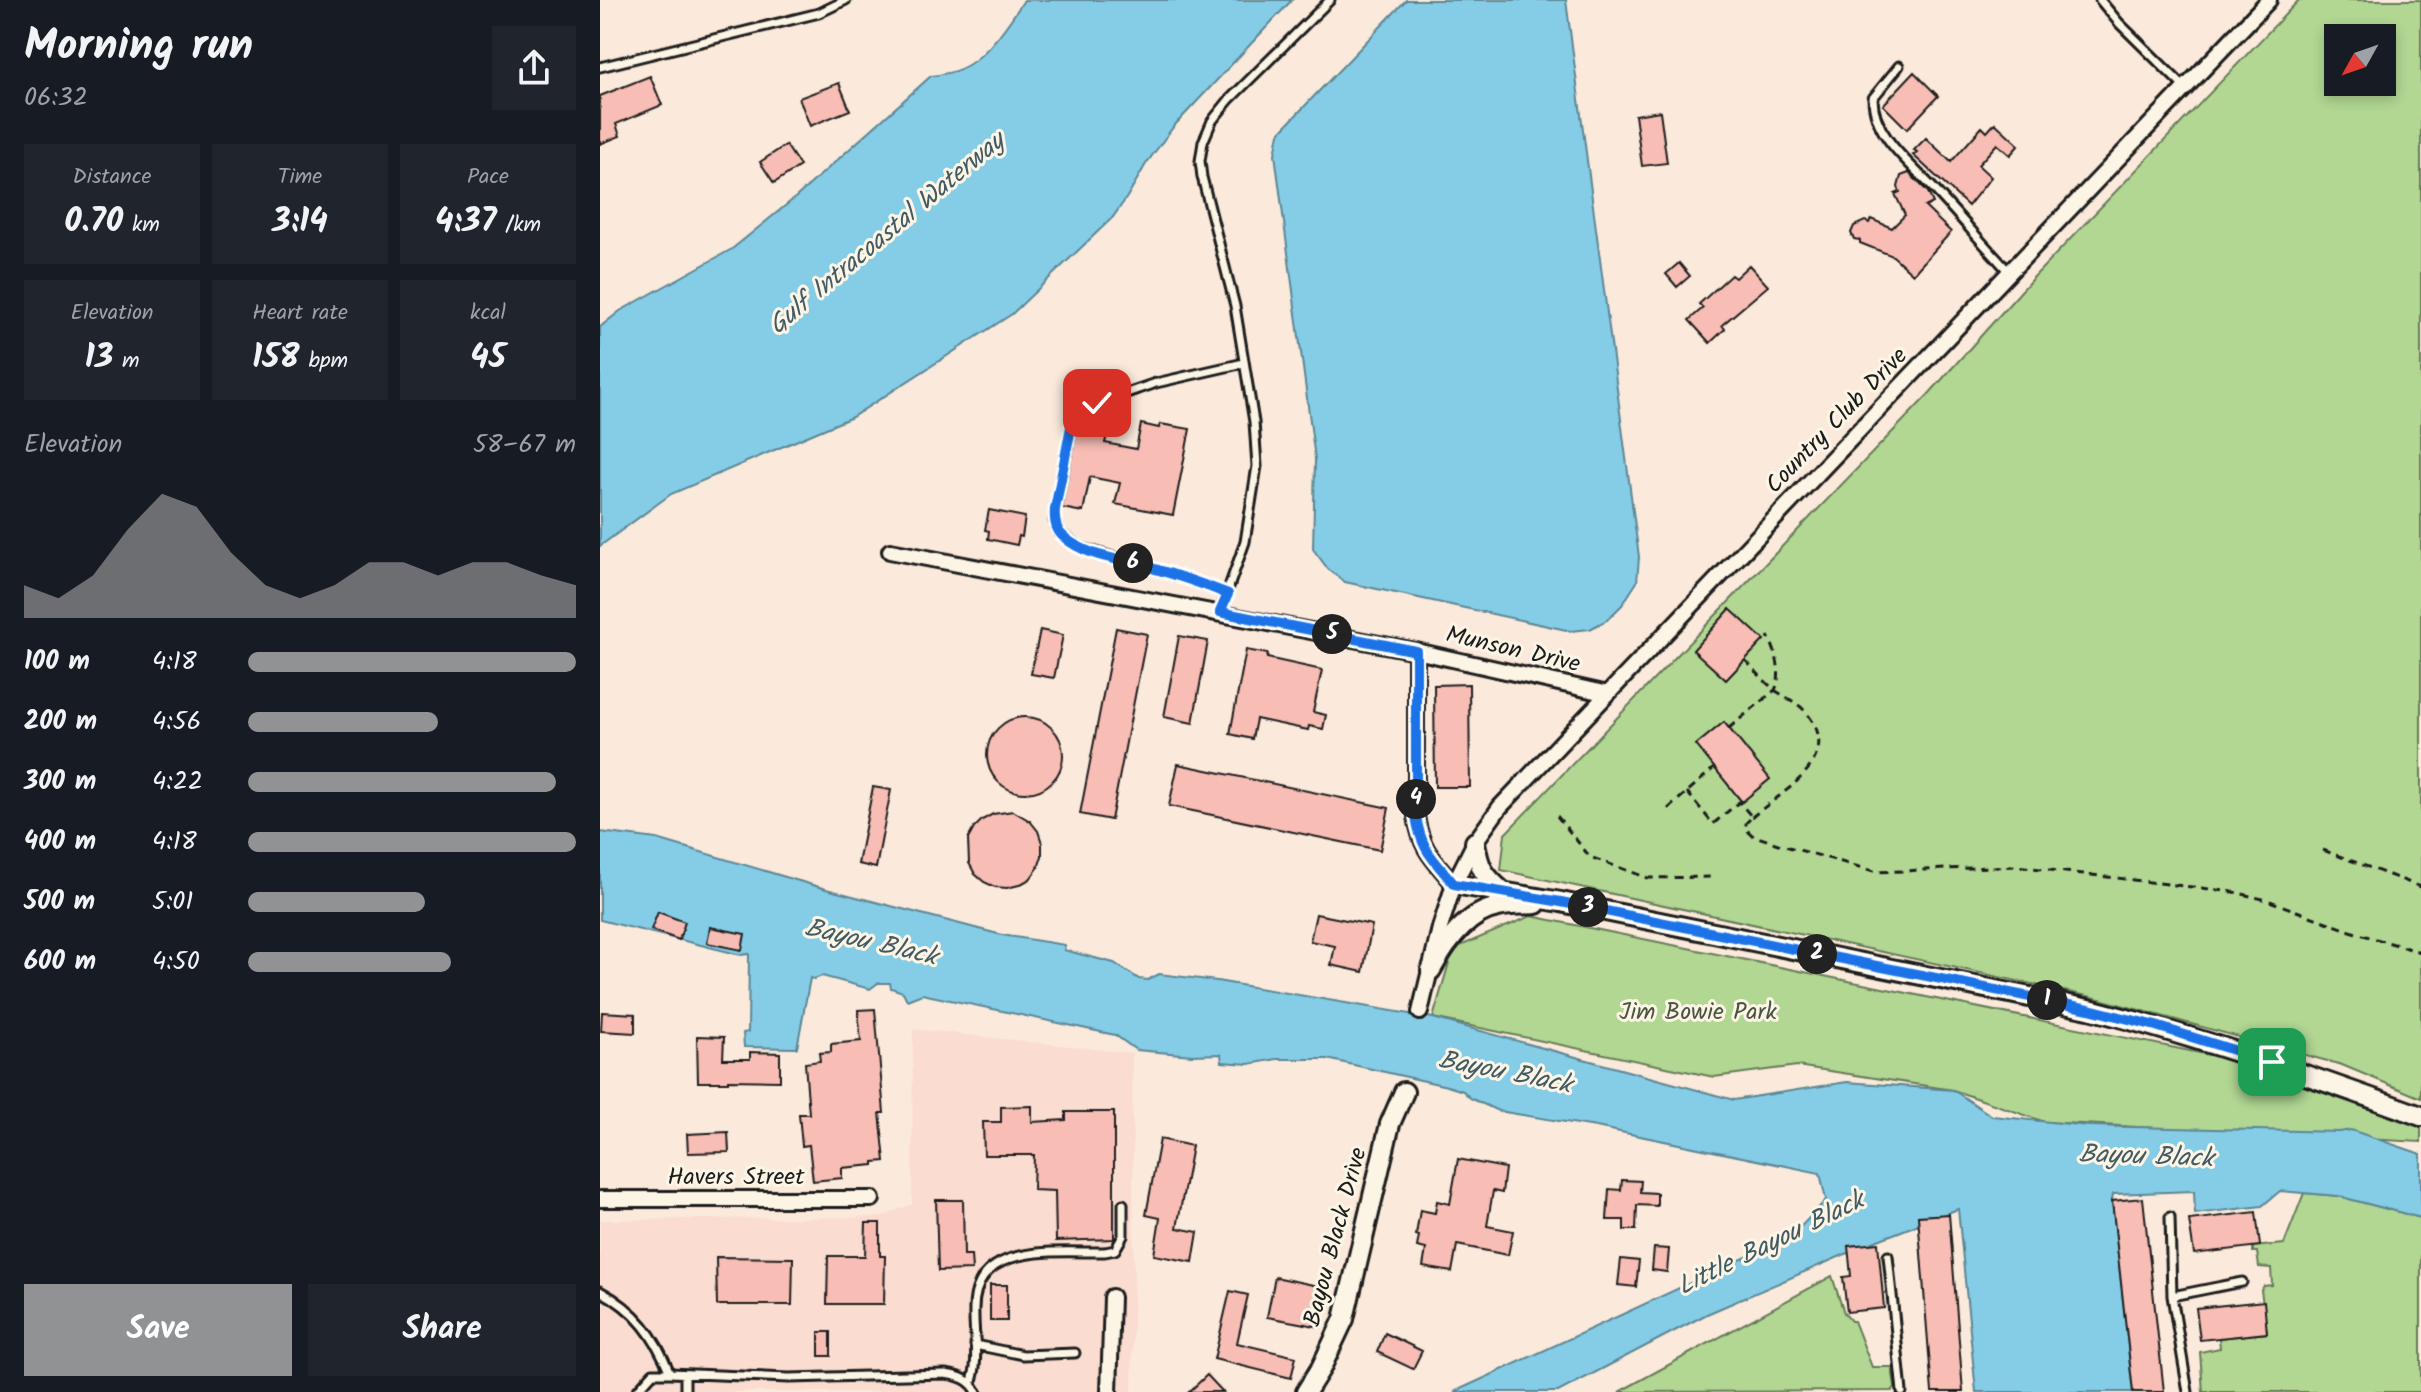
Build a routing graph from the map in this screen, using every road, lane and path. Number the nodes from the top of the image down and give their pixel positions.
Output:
1 (846, 0) edge
2 (1330, 0) edge
3 (2100, 0) edge
4 (2269, 0) edge
5 (1899, 66) dead end
6 (600, 67) edge
7 (2185, 88) junction
8 (2010, 273) junction
9 (1244, 363) junction
10 (890, 551) dead end
11 (1228, 594) junction
12 (1220, 612) junction
13 (1768, 636) dead end
14 (1416, 651) junction
15 (1745, 660) dead end
16 (1775, 690) junction
17 (1608, 694) junction
18 (1729, 728) dead end
19 (1714, 768) dead end
20 (1687, 792) junction
21 (1668, 809) dead end
22 (1557, 816) dead end
23 (1752, 817) junction
24 (1475, 842) junction
25 (2323, 850) dead end
26 (1714, 877) dead end
27 (1454, 884) junction
28 (2421, 887) edge
29 (1503, 892) junction
30 (1561, 902) junction
31 (2421, 952) edge
32 (1431, 970) junction
33 (1420, 1012) dead end
34 (1404, 1092) dead end
35 (2421, 1116) edge
36 (600, 1199) edge
37 (872, 1199) dead end
38 (1123, 1204) dead end
39 (2170, 1217) dead end
40 (1888, 1256) dead end
41 (2242, 1282) dead end
42 (600, 1291) edge
43 (2172, 1296) junction
44 (1112, 1297) dead end
45 (975, 1345) junction
46 (1075, 1353) dead end
47 (670, 1373) junction
48 (685, 1375) junction
49 (971, 1384) junction
50 (636, 1392) edge
51 (685, 1392) edge
52 (977, 1392) edge
53 (1109, 1392) edge
54 (1306, 1392) edge
55 (1902, 1392) edge
56 (2188, 1392) edge

1 - 6 lane
2 - 9 lane
3 - 7 lane
4 - 7 street, Country Club Drive
5 - 8 lane
7 - 8 street, Country Club Drive
8 - 17 street, Country Club Drive
9 - 11 lane
9 - 11 lane
10 - 12 street, Munson Drive
11 - 12 lane
12 - 14 street, Munson Drive
13 - 16 path
14 - 17 street, Munson Drive
14 - 27 street
15 - 16 path
16 - 18 path
16 - 23 path
17 - 24 street, Country Club Drive
19 - 20 path
20 - 21 path
20 - 23 path
22 - 26 path
23 - 31 path
24 - 27 street, Country Club Drive
24 - 29 street
25 - 28 path
27 - 29 street
27 - 32 street, Country Club Drive
29 - 30 street
30 - 32 street
30 - 35 street
32 - 33 street, Country Club Drive
34 - 54 street, Bayou Black Drive
36 - 37 street, Havers Street
38 - 45 lane
39 - 43 lane
40 - 55 lane
41 - 43 lane
42 - 47 lane
43 - 56 lane
44 - 53 street
45 - 46 lane
45 - 49 lane
47 - 48 lane
47 - 50 lane
48 - 49 lane
48 - 51 lane
49 - 52 lane

